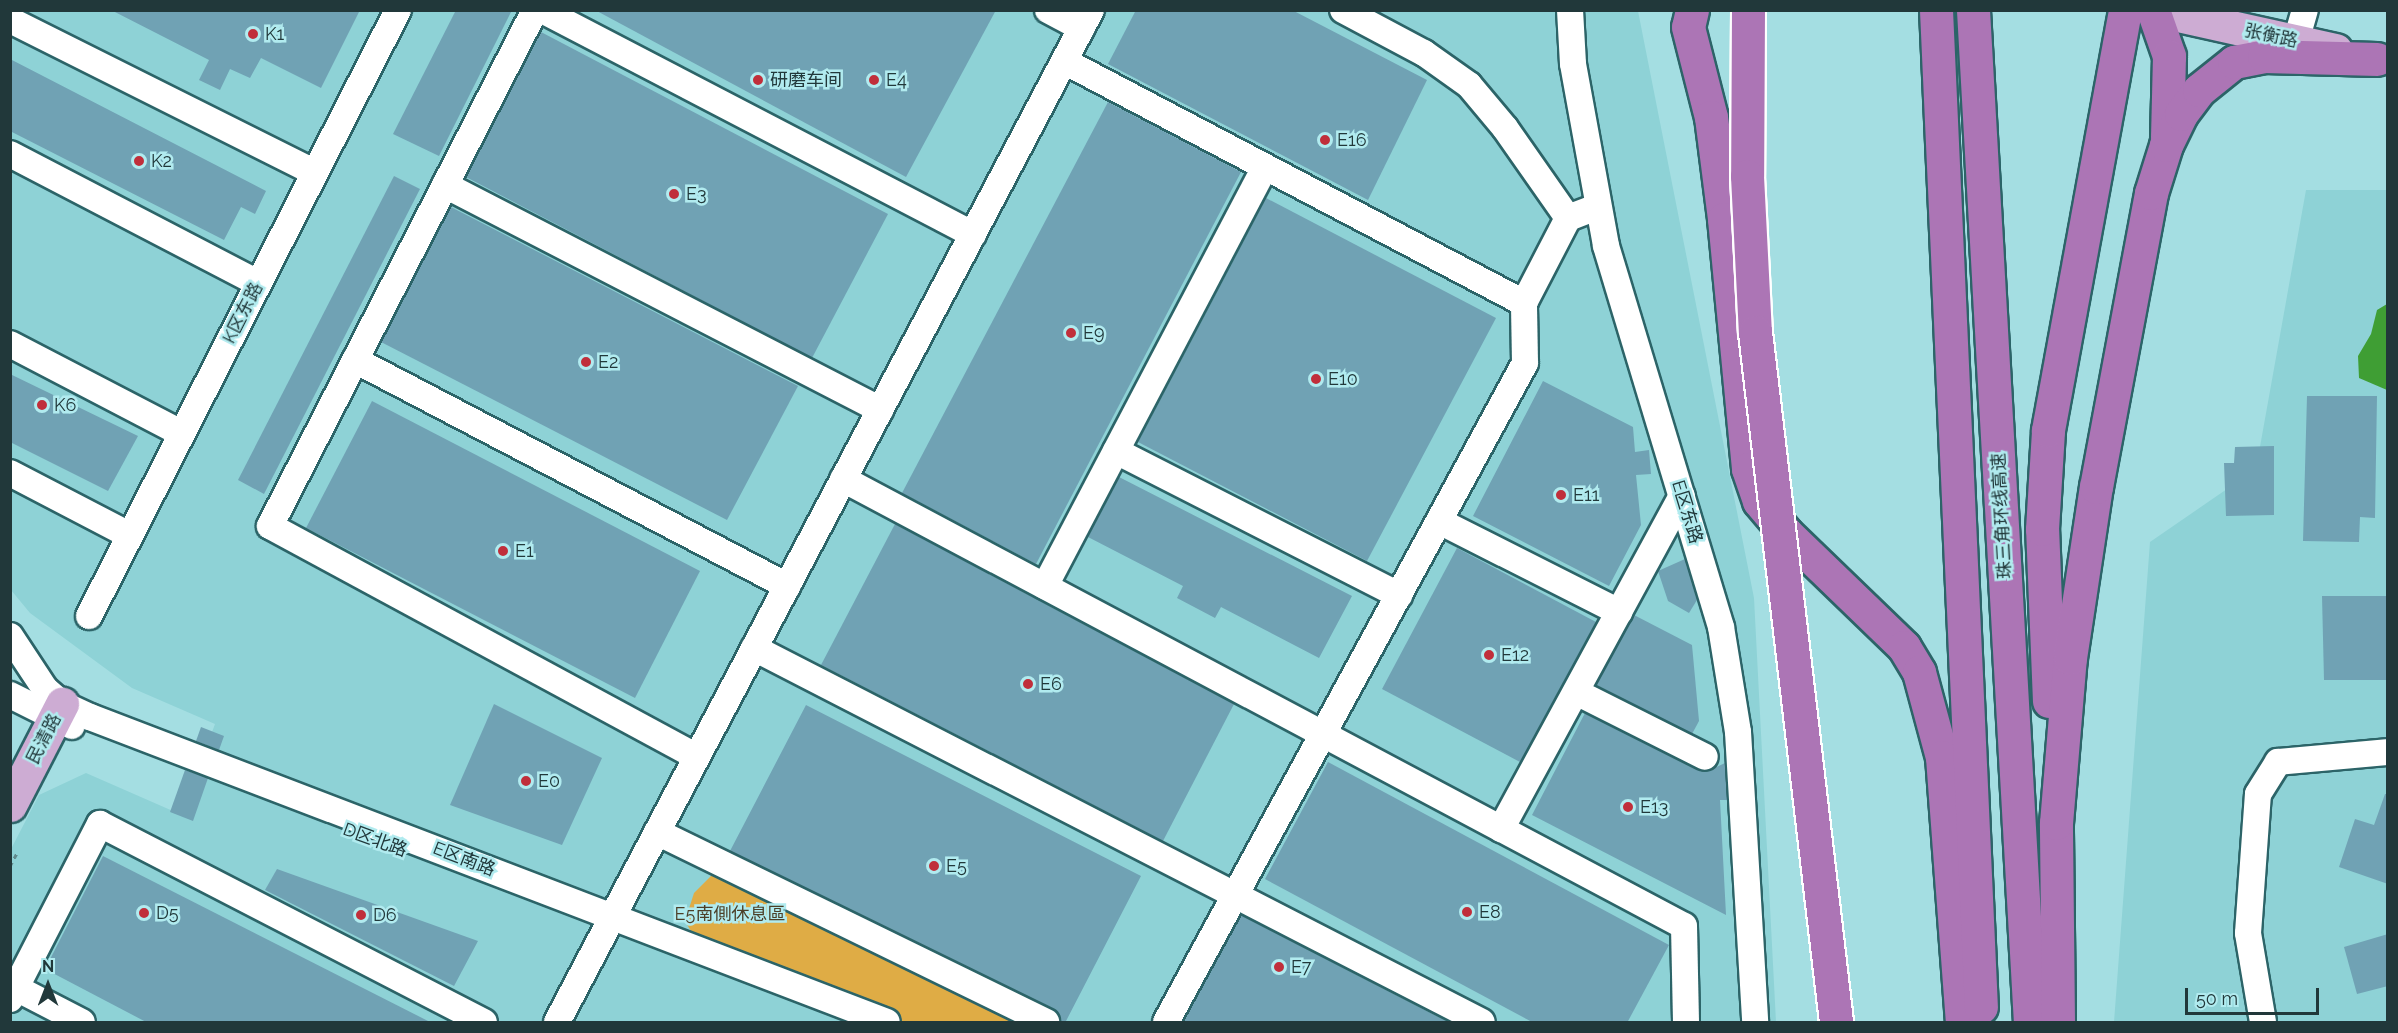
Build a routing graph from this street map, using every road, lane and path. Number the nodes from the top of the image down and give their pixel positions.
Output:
1 (398, 10) edge
2 (535, 10) edge
3 (542, 10) edge
4 (1048, 10) edge
5 (1343, 10) edge
6 (1570, 10) edge
7 (1748, 10) edge
8 (1936, 10) edge
9 (1973, 10) edge
10 (2125, 10) edge
11 (2154, 10) edge
12 (1687, 16) edge
13 (1086, 19) edge
14 (10, 20) edge
15 (2246, 20) edge
16 (2300, 26) edge
17 (2382, 60) edge
18 (1064, 61) junction
19 (2166, 145) junction
20 (10, 154) edge
21 (1265, 167) junction
22 (315, 173) junction
23 (445, 185) junction
24 (1597, 207) junction
25 (1568, 218) junction
26 (973, 234) junction
27 (258, 283) junction
28 (1524, 303) junction
29 (10, 344) edge
30 (355, 360) junction
31 (880, 410) junction
32 (181, 433) junction
33 (1116, 451) junction
34 (10, 473) edge
35 (843, 479) junction
36 (1682, 496) junction
37 (1439, 521) junction
38 (129, 535) junction
39 (787, 586) junction
40 (1045, 586) junction
41 (1399, 595) junction
42 (1619, 612) junction
43 (88, 616) dead end
44 (10, 636) edge
45 (754, 648) junction
46 (1576, 692) junction
47 (43, 704) edge
48 (1323, 734) junction
49 (2388, 752) edge
50 (10, 755) edge
51 (697, 757) junction
52 (1705, 757) dead end
53 (10, 805) edge
54 (2056, 823) junction
55 (1501, 829) junction
56 (657, 832) junction
57 (17, 852) dead end
58 (10, 866) edge
59 (1235, 896) junction
60 (609, 923) junction
61 (13, 994) edge
62 (82, 1023) edge
63 (484, 1023) edge
64 (557, 1023) edge
65 (848, 1023) edge
66 (887, 1023) edge
67 (1046, 1023) edge
68 (1166, 1023) edge
69 (1482, 1023) edge
70 (1686, 1023) edge
71 (1755, 1023) edge
72 (1836, 1023) edge
73 (1962, 1023) edge
74 (1982, 1023) edge
75 (2030, 1023) edge
76 (2058, 1023) edge
77 (2263, 1023) edge

1 - 22 street, K区东路
2 - 23 street
3 - 26 street
4 - 13 street
5 - 25 street
6 - 24 street, E区东路
7 - 72 highway, bridge
8 - 74 highway
9 - 75 highway, 珠三角环线高速
10 - 54 highway
11 - 15 main road, 张衡路
11 - 19 highway
12 - 73 highway
13 - 18 street
14 - 22 street
15 - 16 main road, 张衡路
16 - 17 main road, 张衡路
17 - 19 highway
18 - 21 street
18 - 26 street
19 - 54 highway
20 - 27 street
21 - 28 street
21 - 33 street
22 - 27 street, K区东路
23 - 30 street
23 - 31 street
24 - 25 street
24 - 36 street, E区东路
25 - 28 street
26 - 31 street
27 - 32 street, K区东路
28 - 37 street
29 - 32 street
30 - 39 street
30 - 51 street
31 - 35 street
32 - 38 street, K区东路
33 - 40 street
33 - 41 street
34 - 38 street
35 - 39 street
35 - 40 street
36 - 42 street
36 - 71 street, E区东路
37 - 41 street
37 - 42 street
38 - 43 street, K区东路
39 - 45 street
40 - 48 street
41 - 48 street
42 - 46 street
44 - 47 street
45 - 51 street
45 - 59 street
46 - 52 street
46 - 55 street
47 - 50 main road, 民清路
47 - 53 main road, 民清路
47 - 60 street, D区北路
48 - 55 street
48 - 59 street
49 - 77 street
51 - 56 street
54 - 76 highway
55 - 70 street
56 - 60 street
56 - 67 street
57 - 58 path
59 - 68 street
59 - 69 street
60 - 64 street
60 - 65 street, D区北路
60 - 66 street
61 - 62 street
61 - 63 street

